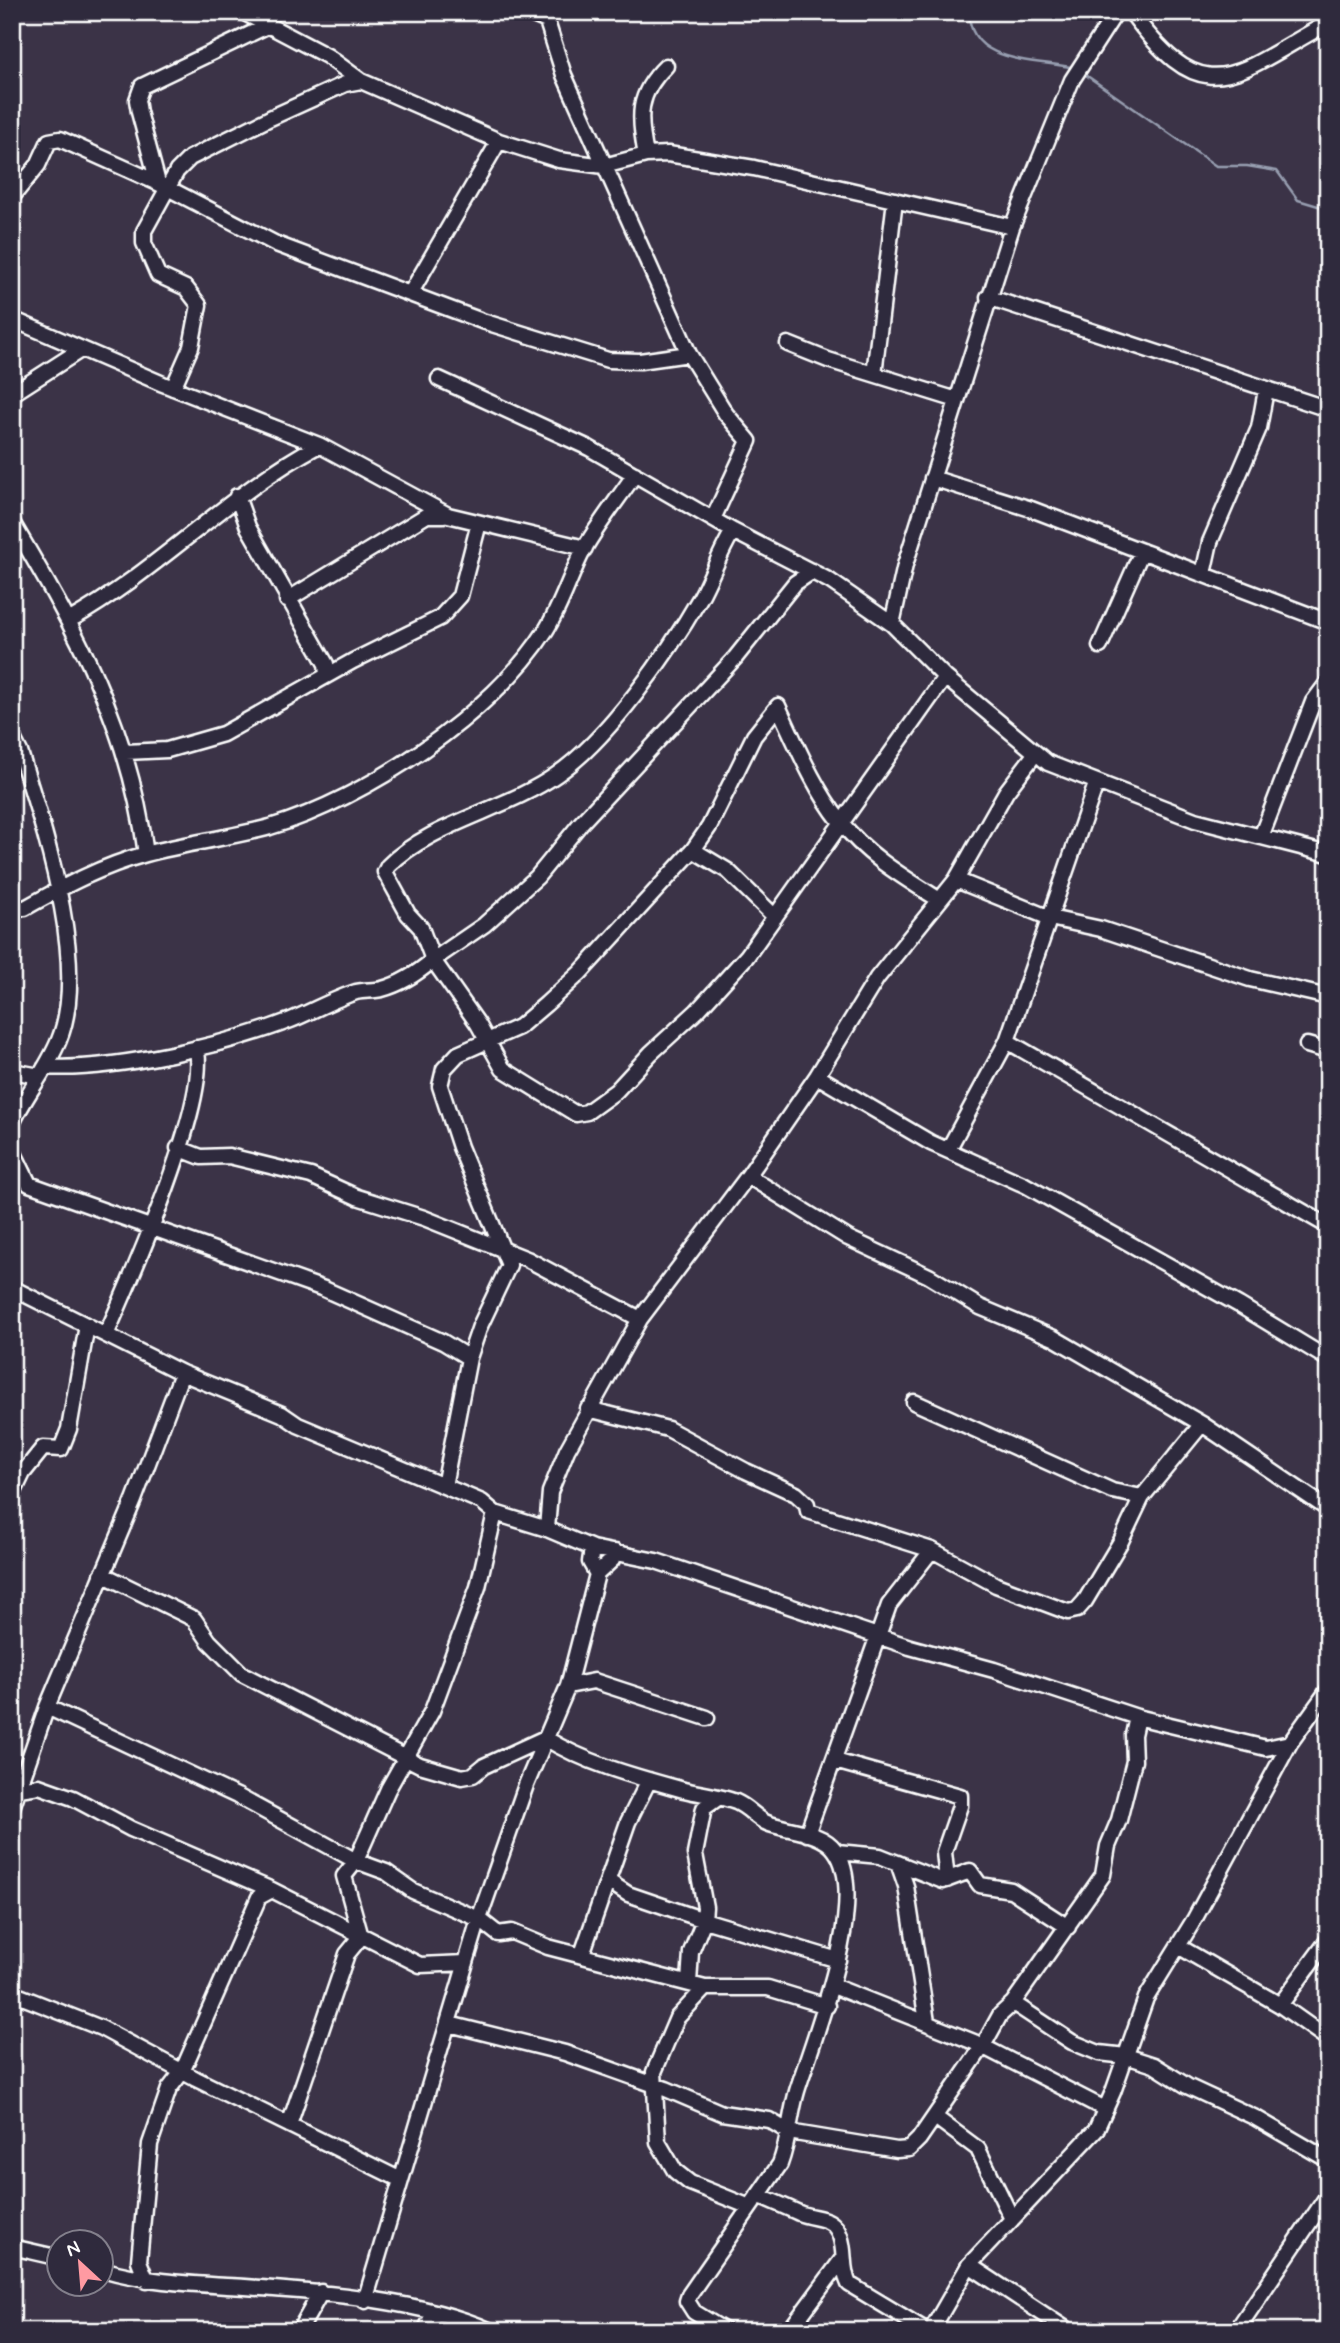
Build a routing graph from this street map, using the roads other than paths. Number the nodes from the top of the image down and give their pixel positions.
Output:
1 (243, 12) edge
2 (526, 12) edge
3 (1116, 12) edge
4 (1131, 12) edge
5 (546, 17) edge
6 (1328, 23) edge
7 (269, 25) junction
8 (666, 66) dead end
9 (361, 81) junction
10 (499, 141) junction
11 (646, 155) junction
12 (604, 166) junction
13 (163, 186) junction
14 (12, 197) edge
15 (895, 200) junction
16 (1012, 227) junction
17 (410, 294) junction
18 (988, 297) junction
19 (12, 319) edge
20 (788, 344) dead end
21 (82, 349) junction
22 (689, 354) junction
23 (874, 374) junction
24 (439, 379) dead end
25 (173, 388) junction
26 (1266, 390) junction
27 (12, 394) edge
28 (957, 400) junction
29 (1328, 409) edge
30 (320, 444) junction
31 (635, 474) junction
32 (932, 478) junction
33 (237, 496) junction
34 (448, 516) junction
35 (713, 519) junction
36 (12, 522) edge
37 (479, 523) junction
38 (733, 531) junction
39 (584, 548) junction
40 (1142, 551) junction
41 (813, 571) junction
42 (1203, 574) junction
43 (287, 600) junction
44 (70, 620) junction
45 (1328, 622) edge
46 (892, 624) junction
47 (1100, 646) dead end
48 (327, 675) junction
49 (945, 677) junction
50 (1328, 682) edge
51 (12, 736) edge
52 (126, 752) junction
53 (1035, 754) junction
54 (1096, 784) junction
55 (840, 821) junction
56 (1261, 837) junction
57 (693, 850) junction
58 (1328, 853) edge
59 (146, 854) junction
60 (956, 880) junction
61 (58, 891) junction
62 (939, 899) junction
63 (12, 908) edge
64 (775, 917) junction
65 (1050, 918) junction
66 (433, 960) junction
67 (1328, 997) edge
68 (487, 1041) junction
69 (1007, 1041) junction
70 (1307, 1045) dead end
71 (197, 1048) junction
72 (1328, 1051) edge
73 (12, 1071) edge
74 (42, 1072) junction
75 (817, 1076) junction
76 (12, 1124) edge
77 (178, 1148) junction
78 (12, 1149) edge
79 (948, 1150) junction
80 (748, 1177) junction
81 (1327, 1224) edge
82 (153, 1227) junction
83 (505, 1251) junction
84 (12, 1288) edge
85 (640, 1319) junction
86 (87, 1325) junction
87 (106, 1335) junction
88 (469, 1358) junction
89 (1328, 1359) edge
90 (182, 1373) junction
91 (914, 1402) dead end
92 (588, 1409) junction
93 (1202, 1424) junction
94 (443, 1486) junction
95 (12, 1496) edge
96 (1142, 1497) junction
97 (1328, 1509) edge
98 (495, 1513) junction
99 (547, 1529) junction
100 (592, 1548) junction
101 (932, 1550) junction
102 (615, 1552) junction
103 (102, 1574) junction
104 (597, 1574) junction
105 (877, 1635) junction
106 (568, 1686) junction
107 (1328, 1690) edge
108 (47, 1707) junction
109 (1137, 1717) junction
110 (707, 1718) dead end
111 (545, 1738) junction
112 (1290, 1743) junction
113 (405, 1759) junction
114 (835, 1761) junction
115 (649, 1780) junction
116 (19, 1789) junction
117 (718, 1798) junction
118 (12, 1808) edge
119 (807, 1834) junction
120 (837, 1852) junction
121 (356, 1861) junction
122 (898, 1863) junction
123 (947, 1880) junction
124 (608, 1881) junction
125 (272, 1890) junction
126 (479, 1919) junction
127 (704, 1920) junction
128 (1068, 1927) junction
129 (361, 1937) junction
130 (1328, 1940) edge
131 (1178, 1946) junction
132 (582, 1954) junction
133 (838, 1960) junction
134 (466, 1963) junction
135 (689, 1983) junction
136 (833, 1986) junction
137 (705, 1988) junction
138 (12, 1993) edge
139 (1013, 2003) junction
140 (1280, 2005) junction
141 (827, 2006) junction
142 (927, 2022) junction
143 (449, 2024) junction
144 (1328, 2039) edge
145 (983, 2046) junction
146 (1126, 2056) junction
147 (182, 2072) junction
148 (654, 2087) junction
149 (1105, 2109) junction
150 (935, 2117) junction
151 (289, 2125) junction
152 (789, 2132) junction
153 (1328, 2160) edge
154 (399, 2179) junction
155 (1328, 2195) edge
156 (754, 2201) junction
157 (1011, 2217) junction
158 (12, 2247) edge
159 (46, 2255) edge
160 (843, 2258) junction
161 (968, 2265) junction
162 (116, 2273) edge
163 (148, 2281) junction
164 (321, 2292) junction
165 (365, 2301) junction
166 (434, 2313) junction
167 (299, 2331) edge
168 (425, 2331) edge
169 (491, 2331) edge
170 (725, 2331) edge
171 (789, 2331) edge
172 (929, 2331) edge
173 (1069, 2331) edge
174 (1236, 2331) edge

1 - 7 street
2 - 5 street
3 - 16 street
4 - 6 street
5 - 12 street
7 - 9 street
7 - 13 street
8 - 11 street
9 - 10 street
9 - 13 street
10 - 12 street
10 - 17 street
11 - 12 street
11 - 15 street
12 - 22 street
13 - 14 street
13 - 17 street
13 - 25 street
15 - 16 street
15 - 23 street
16 - 18 street
17 - 22 street
18 - 26 street
18 - 28 street
19 - 21 street
20 - 23 street
21 - 25 street
21 - 27 street
22 - 35 street
23 - 28 street
24 - 31 street
25 - 30 street
26 - 29 street
26 - 42 street
28 - 32 street
30 - 33 street
30 - 34 street
31 - 35 street
31 - 39 street
32 - 40 street
32 - 46 street
33 - 43 street
33 - 44 street
34 - 37 street
34 - 43 street
35 - 38 street
36 - 44 street
37 - 39 street
37 - 48 street
38 - 41 street
38 - 66 street
39 - 59 street
40 - 42 street
40 - 47 street
41 - 46 street
41 - 66 street
42 - 45 street
43 - 48 street
44 - 52 street
46 - 49 street
48 - 52 street
49 - 53 street
49 - 55 street
50 - 56 street
51 - 61 street
52 - 59 street
53 - 54 street
53 - 60 street
54 - 56 street
54 - 65 street
55 - 57 street
55 - 62 street
55 - 64 street
56 - 58 street
57 - 64 street
57 - 68 street
59 - 61 street
60 - 62 street
60 - 65 street
61 - 63 street
61 - 74 street
62 - 75 street
64 - 68 street
65 - 67 street
65 - 69 street
66 - 68 street
66 - 71 street
68 - 83 street
69 - 79 street
69 - 81 street
70 - 72 street
71 - 74 street
71 - 77 street
73 - 74 street
74 - 76 street
75 - 79 street
75 - 80 street
77 - 82 street
77 - 83 street
78 - 82 street
79 - 89 street
80 - 85 street
80 - 93 street
82 - 87 street
82 - 88 street
83 - 85 street
83 - 88 street
84 - 86 street
85 - 92 street
86 - 87 street
86 - 95 street
87 - 90 street
88 - 94 street
90 - 94 street
90 - 103 street
91 - 96 street
92 - 99 street
92 - 101 street
93 - 96 street
93 - 97 street
94 - 98 street
96 - 101 street
98 - 99 street
98 - 113 street
99 - 100 street
100 - 102 street
100 - 104 street
101 - 105 street
102 - 104 street
102 - 105 street
103 - 108 street
103 - 113 street
104 - 106 street
105 - 109 street
105 - 114 street
106 - 110 street
106 - 111 street
107 - 112 street
108 - 116 street
108 - 121 street
109 - 112 street
109 - 128 street
111 - 113 street
111 - 115 street
111 - 126 street
112 - 131 street
113 - 121 street
114 - 119 street
114 - 123 street
115 - 117 street
115 - 124 street
116 - 118 street
116 - 125 street
117 - 119 street
117 - 127 street
119 - 120 street
120 - 122 street
120 - 133 street
121 - 126 street
121 - 129 street
122 - 123 street
122 - 142 street
123 - 128 street
124 - 127 street
124 - 132 street
125 - 129 street
125 - 147 street
126 - 132 street
126 - 134 street
127 - 133 street
127 - 135 street
128 - 139 street
129 - 134 street
129 - 151 street
130 - 140 street
131 - 140 street
131 - 146 street
132 - 135 street
133 - 136 street
134 - 143 street
135 - 137 street
136 - 141 street
136 - 142 street
137 - 141 street
137 - 148 street
138 - 147 street
139 - 145 street
139 - 146 street
140 - 144 street
141 - 152 street
142 - 145 street
143 - 148 street
143 - 154 street
145 - 149 street
145 - 150 street
146 - 149 street
146 - 153 street
147 - 151 street
147 - 163 street
148 - 152 street
148 - 156 street
149 - 157 street
150 - 152 street
150 - 157 street
151 - 154 street
152 - 156 street
154 - 165 street
155 - 174 street
156 - 160 street
156 - 170 street
157 - 161 street
158 - 159 street
160 - 171 street
160 - 172 street
161 - 172 street
161 - 173 street
162 - 163 street
163 - 164 street
164 - 165 street
164 - 167 street
165 - 166 street
166 - 168 street
166 - 169 street

